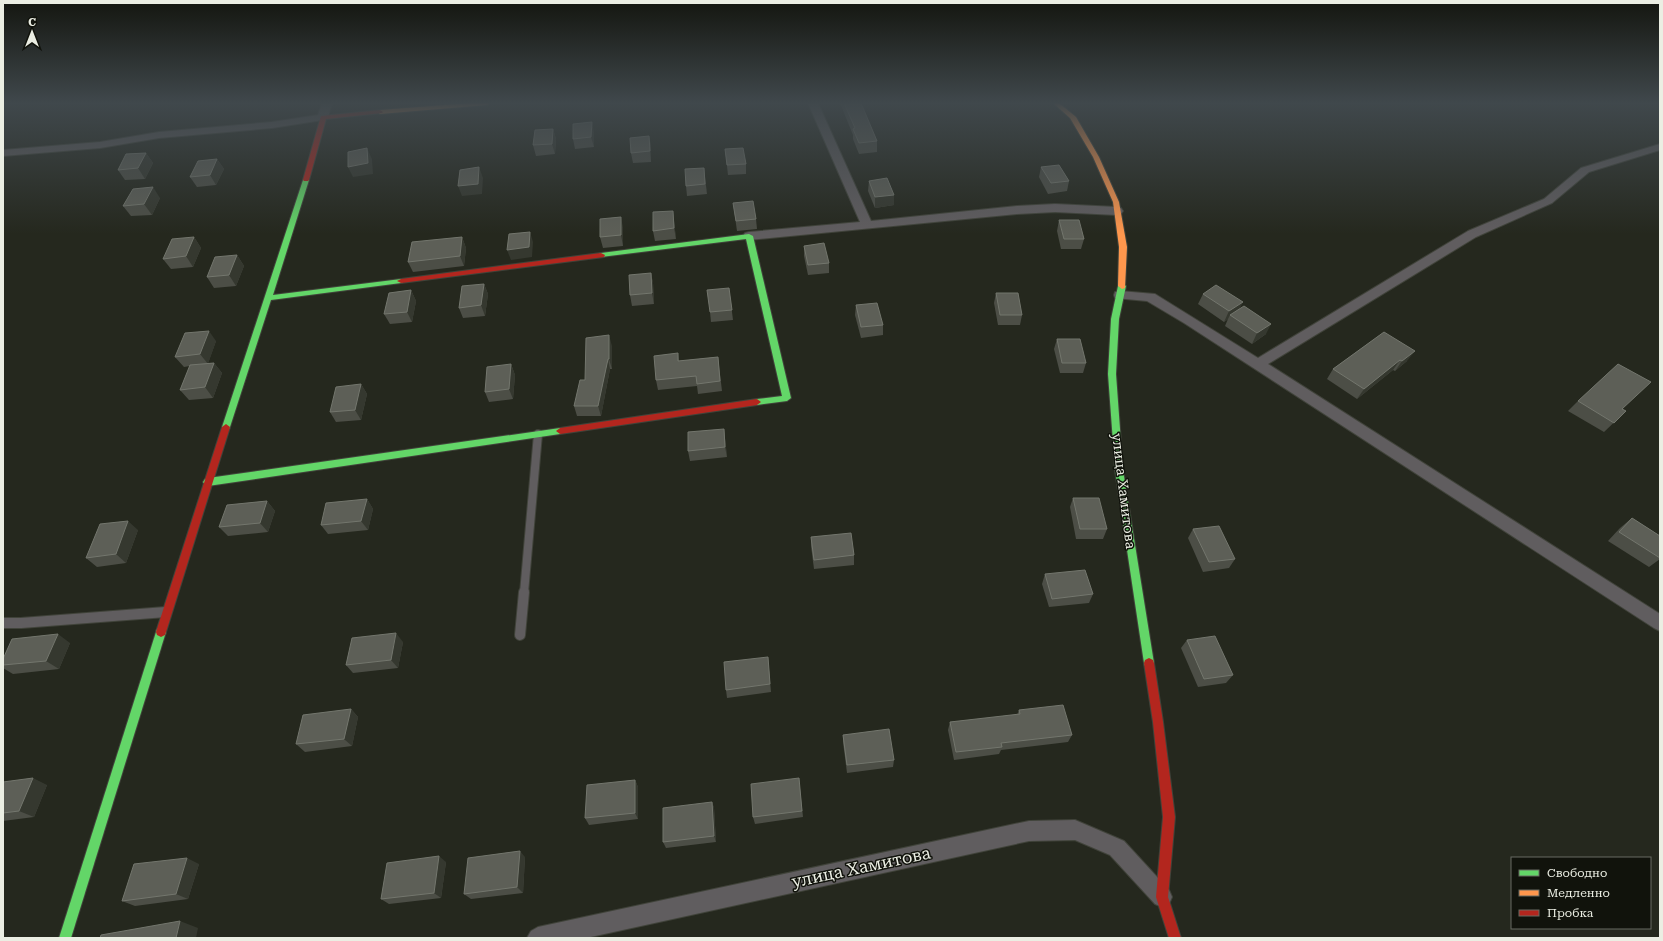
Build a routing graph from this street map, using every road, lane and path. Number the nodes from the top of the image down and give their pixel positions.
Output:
1 (77, 147) edge
2 (315, 147) edge
3 (832, 147) edge
4 (1090, 147) edge
5 (1660, 147) edge
6 (3, 153) edge
7 (1117, 211) junction
8 (867, 225) junction
9 (749, 236) junction
10 (1120, 295) junction
11 (268, 298) junction
12 (1258, 364) junction
13 (538, 434) junction
14 (208, 482) junction
15 (167, 612) junction
16 (3, 623) edge
17 (1660, 623) edge
18 (520, 635) dead end
19 (1162, 897) junction
20 (584, 933) edge
21 (65, 938) edge
22 (538, 938) edge
23 (1175, 938) edge

1 - 6 street
2 - 11 street
3 - 8 street
4 - 7 street, улица Хамитова
5 - 12 street
7 - 8 street
7 - 10 street, улица Хамитова
8 - 9 street
9 - 11 street
9 - 13 street
10 - 12 street
10 - 19 street, улица Хамитова
11 - 14 street
12 - 17 street
13 - 14 street
13 - 18 lane
14 - 15 street
15 - 16 lane
15 - 21 street
19 - 20 street, улица Хамитова
19 - 23 street, улица Хамитова
20 - 22 street, улица Хамитова

